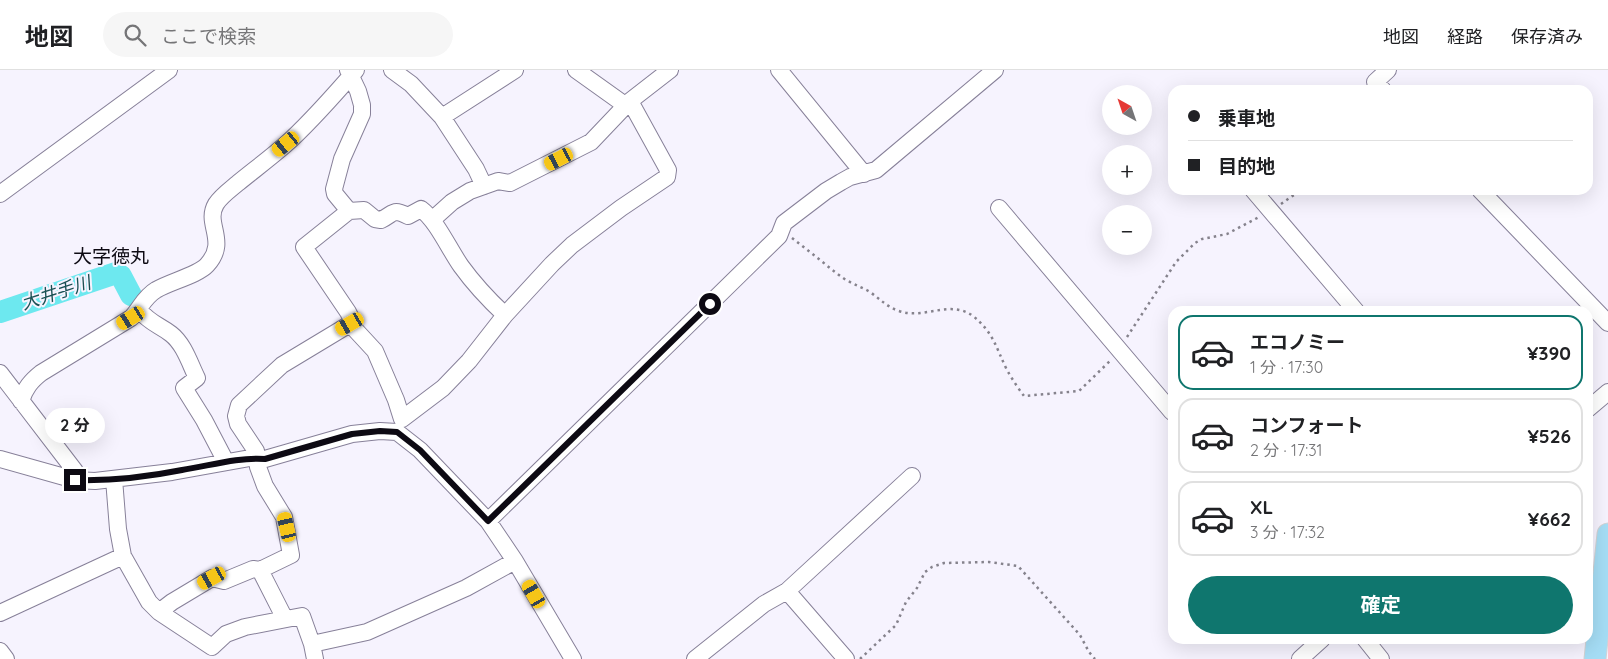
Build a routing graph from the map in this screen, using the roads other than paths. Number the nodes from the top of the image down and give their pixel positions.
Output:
1 (169, 70) edge
2 (392, 70) edge
3 (515, 70) edge
4 (576, 70) edge
5 (670, 70) edge
6 (778, 70) edge
7 (995, 70) edge
8 (1388, 70) edge
9 (351, 72) edge
10 (1378, 85) edge
11 (627, 103) junction
12 (442, 118) junction
13 (864, 174) junction
14 (484, 186) junction
15 (0, 194) edge
16 (1257, 195) edge
17 (1485, 195) edge
18 (999, 208) dead end
19 (349, 211) junction
20 (432, 220) junction
21 (1352, 306) edge
22 (1592, 306) edge
23 (1593, 307) edge
24 (139, 310) junction
25 (505, 315) junction
26 (1608, 323) edge
27 (350, 324) junction
28 (0, 373) edge
29 (1608, 392) edge
30 (21, 401) junction
31 (1593, 405) edge
32 (1168, 407) edge
33 (400, 425) junction
34 (0, 459) edge
35 (258, 459) junction
36 (226, 462) junction
37 (912, 476) dead end
38 (114, 479) junction
39 (75, 480) junction
40 (488, 521) junction
41 (1608, 534) edge
42 (123, 556) junction
43 (516, 561) junction
44 (260, 570) junction
45 (787, 591) junction
46 (1599, 599) edge
47 (159, 612) junction
48 (0, 613) edge
49 (285, 619) junction
50 (1316, 644) edge
51 (1368, 644) edge
52 (0, 651) edge
53 (314, 652) edge
54 (207, 653) edge
55 (6, 659) edge
56 (572, 659) edge
57 (695, 659) edge
58 (846, 659) edge
59 (1300, 659) edge
60 (1381, 659) edge
61 (1595, 659) edge

1 - 15 street
2 - 12 street
3 - 12 street
4 - 11 street
5 - 11 street
6 - 13 street
7 - 13 street
8 - 10 street
9 - 19 street
9 - 24 street
11 - 14 street
11 - 25 street
12 - 14 street
13 - 40 street
14 - 20 street
16 - 21 street
17 - 22 street
18 - 32 street
19 - 20 street
19 - 27 street
20 - 25 street
23 - 26 street
24 - 30 street
24 - 36 street
25 - 33 street
27 - 33 street
27 - 35 street
28 - 30 street
29 - 31 street
30 - 39 street
33 - 35 street
33 - 40 street
34 - 39 street
35 - 36 street
35 - 44 street
36 - 38 street
37 - 45 street
38 - 39 street
38 - 42 street
40 - 43 street
41 - 46 main road
42 - 47 street
42 - 48 street
43 - 53 street
43 - 56 street
44 - 47 street
44 - 49 street
45 - 57 street
45 - 58 street
46 - 61 main road
47 - 54 street
49 - 53 street
49 - 54 street
50 - 59 street
51 - 60 street
52 - 55 street

